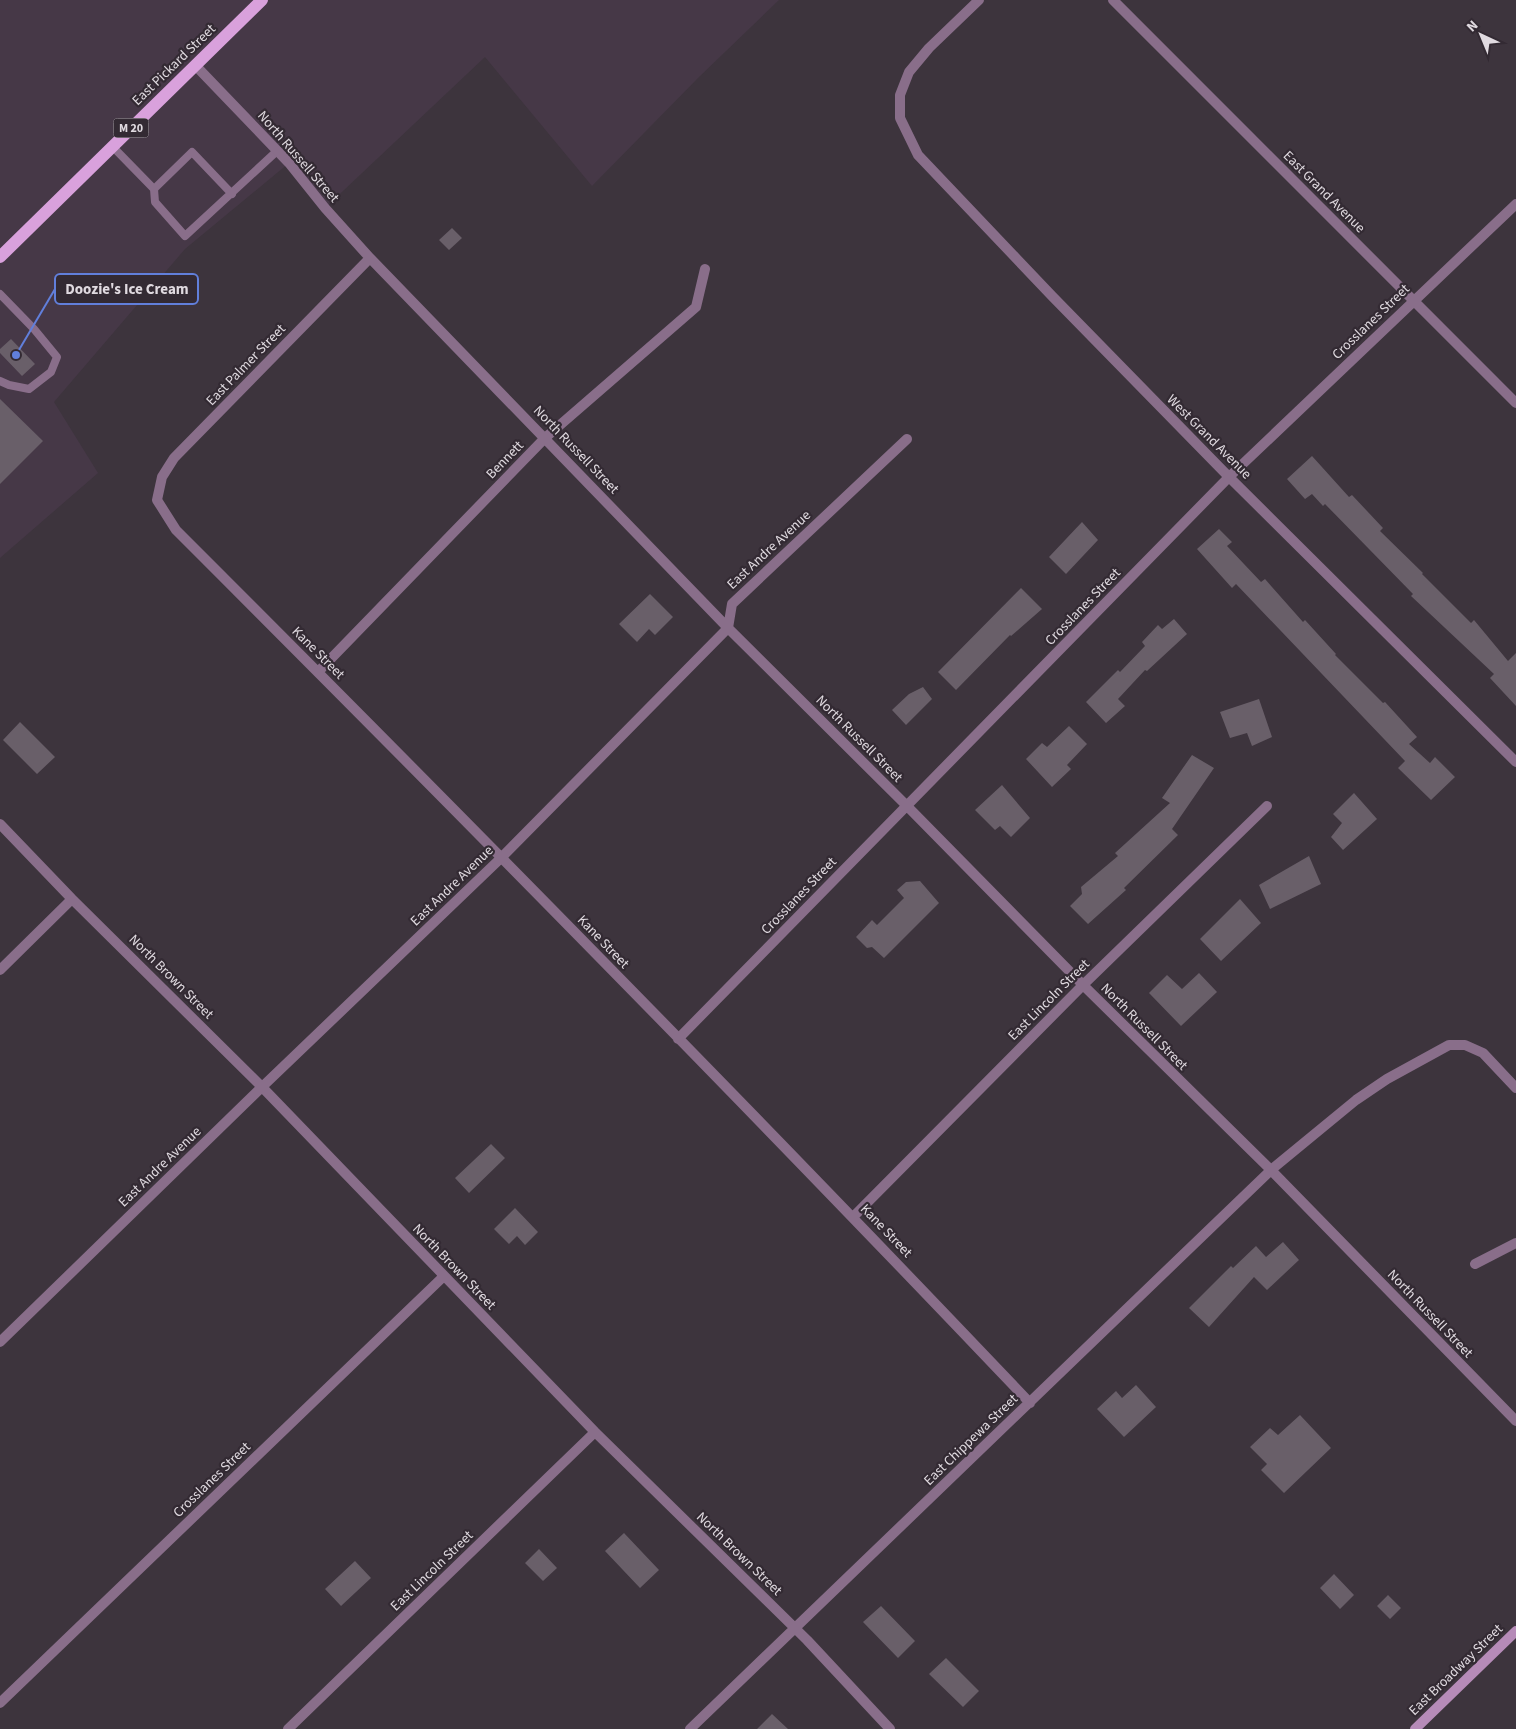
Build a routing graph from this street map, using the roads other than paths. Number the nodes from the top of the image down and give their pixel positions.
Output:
1 (262, 0) edge
2 (978, 0) edge
3 (1113, 0) edge
4 (195, 65) junction
5 (112, 146) junction
6 (277, 151) junction
7 (154, 189) junction
8 (232, 194) junction
9 (1516, 204) edge
10 (0, 257) edge
11 (370, 258) junction
12 (705, 269) dead end
13 (0, 294) edge
14 (1414, 300) junction
15 (0, 381) edge
16 (1516, 403) edge
17 (545, 438) junction
18 (908, 438) dead end
19 (1229, 477) junction
20 (157, 500) joint
21 (728, 628) junction
22 (318, 672) junction
23 (1516, 762) edge
24 (907, 806) junction
25 (1267, 806) dead end
26 (0, 824) edge
27 (501, 858) junction
28 (72, 899) junction
29 (0, 970) edge
30 (1083, 985) junction
31 (678, 1039) junction
32 (262, 1087) junction
33 (1516, 1088) edge
34 (1271, 1170) junction
35 (853, 1217) junction
36 (1516, 1242) edge
37 (1475, 1264) dead end
38 (444, 1276) junction
39 (0, 1342) edge
40 (1030, 1403) junction
41 (1516, 1421) edge
42 (595, 1432) junction
43 (794, 1628) junction
44 (1516, 1631) edge
45 (0, 1703) edge
46 (288, 1729) edge
47 (690, 1729) edge
48 (890, 1729) edge
49 (1415, 1729) edge

1 - 4 main road, East Pickard Street / M 20
2 - 19 street, West Grand Avenue
3 - 14 street, East Grand Avenue
4 - 5 main road, East Pickard Street / M 20
4 - 6 street, North Russell Street
5 - 7 lane
5 - 10 main road, East Pickard Street / M 20
6 - 8 lane
6 - 11 street, North Russell Street
7 - 8 lane
7 - 8 lane
9 - 14 street, Crosslanes Street
11 - 17 street, North Russell Street
11 - 20 street, East Palmer Street
12 - 17 street, Bennett
13 - 15 lane
14 - 16 street, East Grand Avenue
14 - 19 street, Crosslanes Street
17 - 21 street, North Russell Street
17 - 22 street, Bennett
18 - 21 street, East Andre Avenue
19 - 23 street, West Grand Avenue
19 - 24 street, Crosslanes Street
20 - 22 street, Kane Street
21 - 24 street, North Russell Street
21 - 27 street, East Andre Avenue
22 - 27 street, Kane Street
24 - 30 street, North Russell Street
24 - 31 street, Crosslanes Street
25 - 30 street, East Lincoln Street
26 - 28 street, North Brown Street
27 - 31 street, Kane Street
27 - 32 street, East Andre Avenue
28 - 29 street
28 - 32 street, North Brown Street
30 - 34 street, North Russell Street
30 - 35 street, East Lincoln Street
31 - 35 street, Kane Street
32 - 38 street, North Brown Street
32 - 39 street, East Andre Avenue
33 - 34 street, East Chippewa Street
34 - 40 street, East Chippewa Street
34 - 41 street, North Russell Street
35 - 40 street, Kane Street
36 - 37 street
38 - 42 street, North Brown Street
38 - 45 street, Crosslanes Street
40 - 43 street, East Chippewa Street
42 - 43 street, North Brown Street
42 - 46 street, East Lincoln Street
43 - 47 street, East Chippewa Street
43 - 48 street, North Brown Street
44 - 49 street, East Broadway Street

